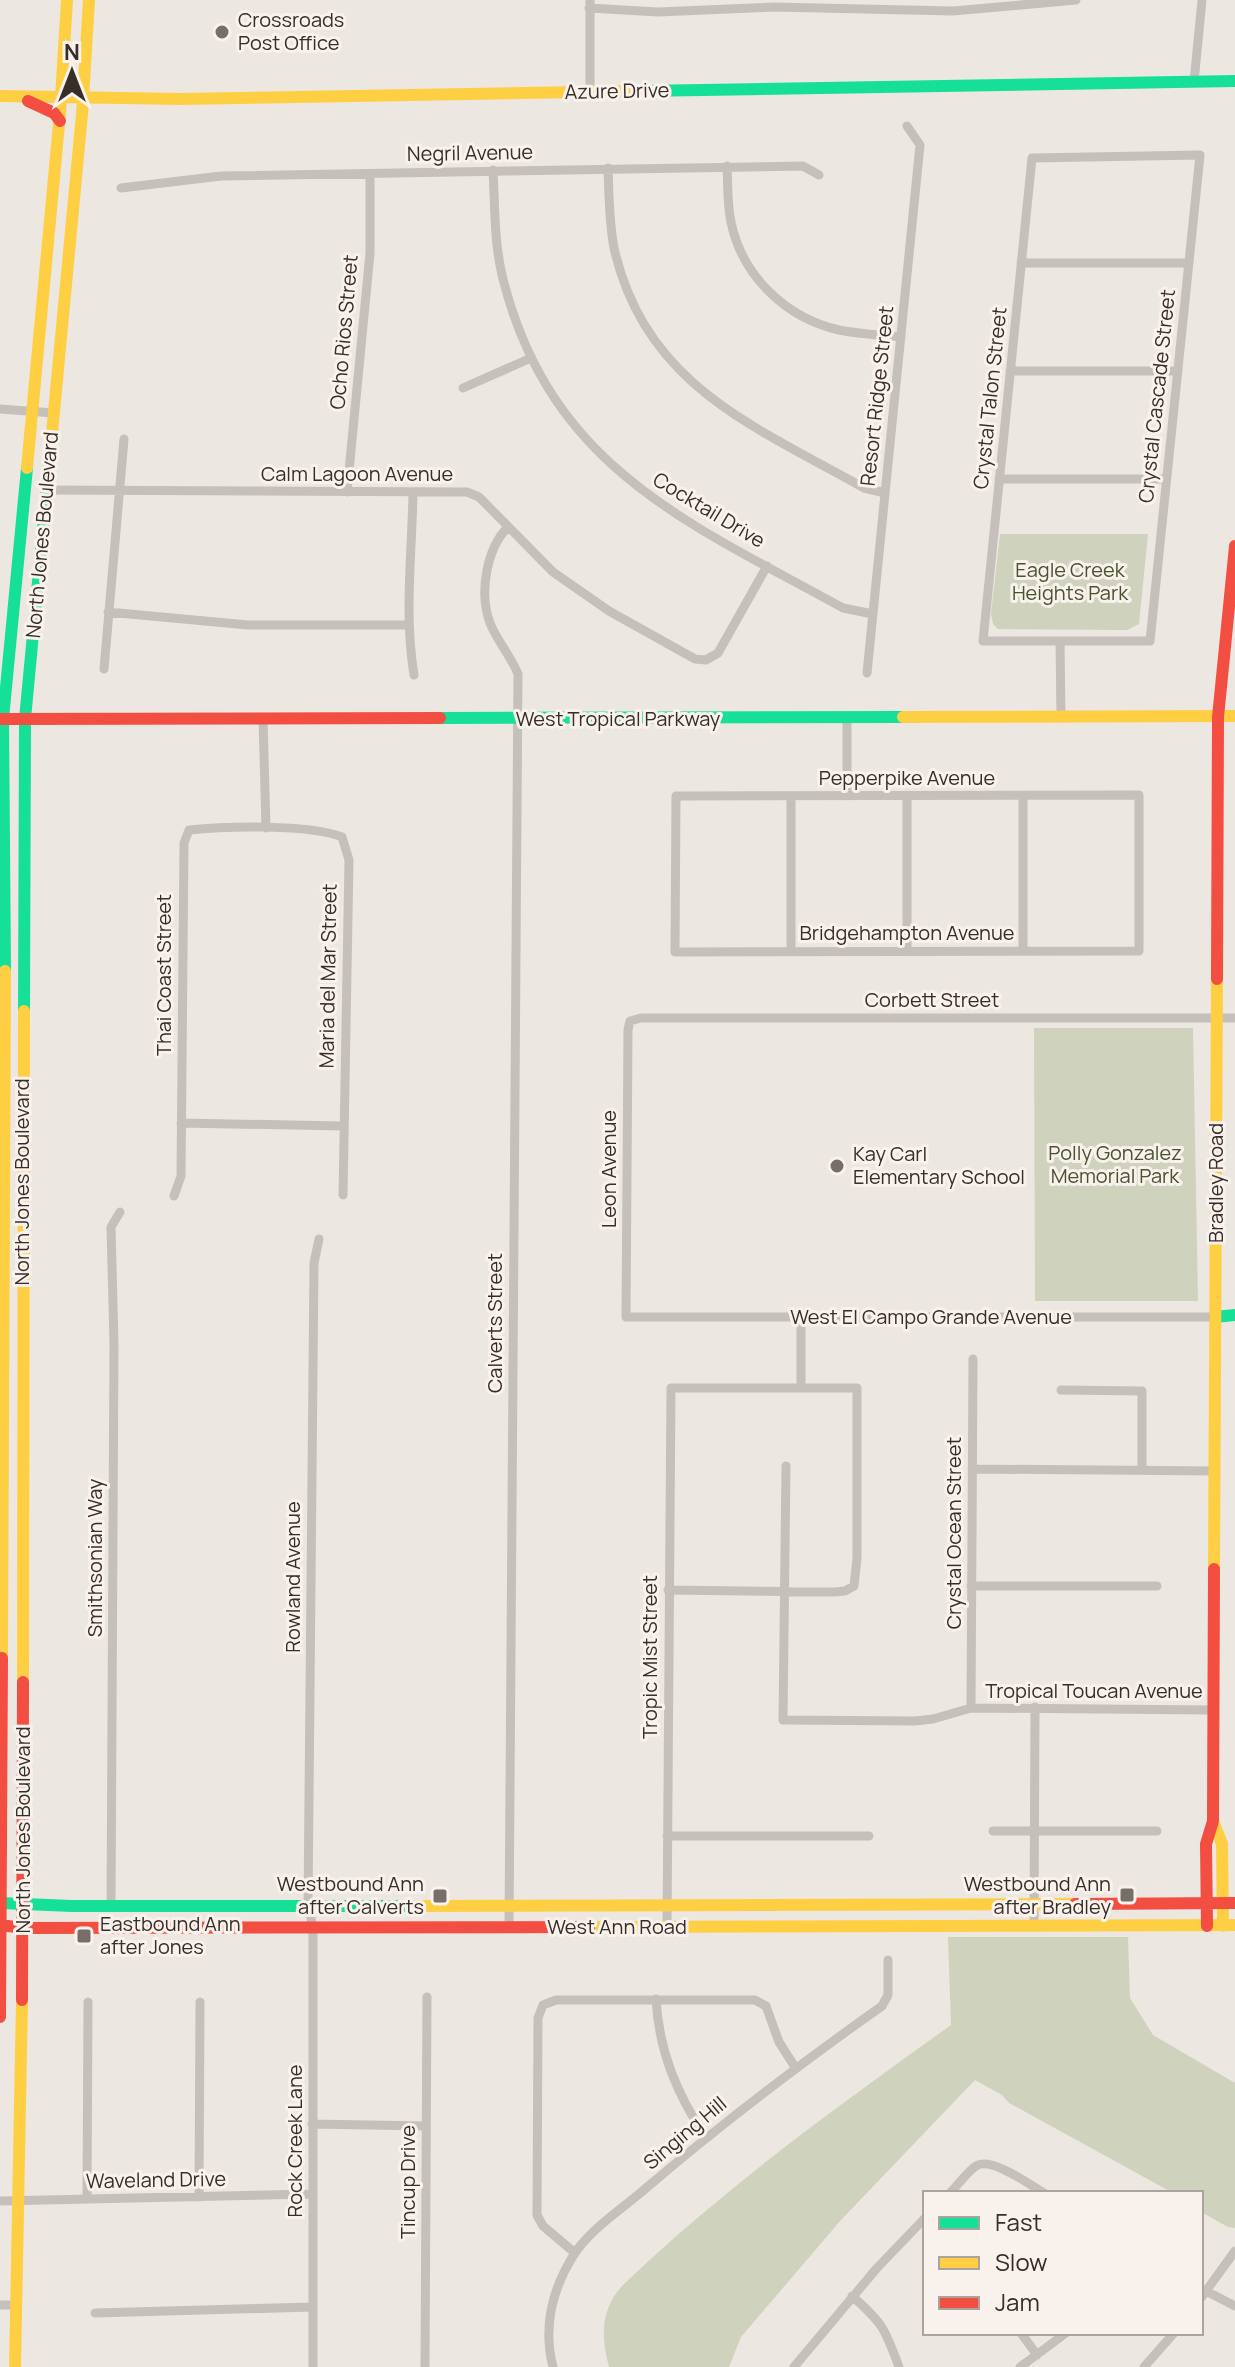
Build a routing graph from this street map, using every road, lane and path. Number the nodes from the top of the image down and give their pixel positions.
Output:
1 (67, 0) edge
2 (89, 0) edge
3 (1076, 0) edge
4 (1202, 0) edge
5 (590, 4) edge
6 (85, 72) junction
7 (1235, 81) edge
8 (1194, 82) junction
9 (590, 91) junction
10 (0, 96) edge
11 (17, 97) junction
12 (62, 99) junction
13 (83, 99) junction
14 (126, 99) junction
15 (60, 121) junction
16 (907, 126) dead end
17 (1032, 158) joint
18 (727, 166) junction
19 (608, 168) junction
20 (493, 170) junction
21 (370, 174) junction
22 (819, 175) dead end
23 (121, 188) dead end
24 (1021, 263) junction
25 (1189, 263) junction
26 (901, 337) junction
27 (531, 358) junction
28 (1010, 371) junction
29 (1178, 371) junction
30 (463, 388) dead end
31 (0, 409) edge
32 (33, 412) junction
33 (54, 413) junction
34 (124, 439) dead end
35 (999, 479) junction
36 (1166, 479) junction
37 (46, 490) junction
38 (119, 492) junction
39 (347, 492) junction
40 (413, 492) junction
41 (885, 493) junction
42 (508, 527) junction
43 (1235, 546) edge
44 (767, 566) junction
45 (108, 612) junction
46 (873, 614) junction
47 (407, 625) junction
48 (1060, 641) junction
49 (104, 669) dead end
50 (867, 673) dead end
51 (414, 675) dead end
52 (1235, 716) edge
53 (1218, 717) junction
54 (847, 718) junction
55 (1061, 718) junction
56 (2, 719) edge
57 (25, 719) junction
58 (263, 719) junction
59 (517, 719) junction
60 (791, 796) junction
61 (847, 796) junction
62 (907, 796) junction
63 (1023, 796) junction
64 (266, 828) junction
65 (791, 951) junction
66 (907, 951) junction
67 (1023, 951) junction
68 (1139, 951) joint
69 (675, 952) joint
70 (1217, 1017) junction
71 (1235, 1018) edge
72 (2, 1020) edge
73 (630, 1021) joint
74 (23, 1023) junction
75 (181, 1123) junction
76 (343, 1126) junction
77 (343, 1195) dead end
78 (174, 1196) dead end
79 (120, 1212) dead end
80 (319, 1239) dead end
81 (1235, 1315) edge
82 (2, 1316) edge
83 (22, 1317) junction
84 (626, 1317) joint
85 (801, 1317) junction
86 (1215, 1317) junction
87 (973, 1359) dead end
88 (801, 1386) junction
89 (1061, 1390) dead end
90 (1, 1454) edge
91 (22, 1454) junction
92 (786, 1466) dead end
93 (972, 1469) junction
94 (1142, 1469) junction
95 (1215, 1471) junction
96 (971, 1586) junction
97 (1157, 1586) dead end
98 (668, 1590) junction
99 (784, 1592) junction
100 (1, 1704) edge
101 (1035, 1707) junction
102 (971, 1708) junction
103 (1213, 1710) junction
104 (1213, 1821) junction
105 (993, 1831) dead end
106 (1034, 1831) junction
107 (1157, 1831) dead end
108 (667, 1836) junction
109 (869, 1836) dead end
110 (1, 1903) edge
111 (1229, 1903) edge
112 (509, 1904) junction
113 (1206, 1904) junction
114 (24, 1905) junction
115 (667, 1905) junction
116 (1034, 1905) junction
117 (111, 1907) junction
118 (310, 1916) junction
119 (0, 1925) edge
120 (1229, 1925) edge
121 (1207, 1926) junction
122 (509, 1927) junction
123 (667, 1927) junction
124 (1034, 1927) junction
125 (23, 1928) junction
126 (888, 1960) dead end
127 (427, 1997) dead end
128 (656, 1999) junction
129 (88, 2002) dead end
130 (200, 2002) dead end
131 (0, 2017) edge
132 (795, 2067) junction
133 (312, 2124) junction
134 (426, 2126) junction
135 (706, 2138) junction
136 (952, 2191) edge
137 (1040, 2191) edge
138 (313, 2194) junction
139 (199, 2197) junction
140 (87, 2199) junction
141 (0, 2201) edge
142 (19, 2201) junction
143 (923, 2220) edge
144 (1235, 2251) edge
145 (575, 2253) junction
146 (1203, 2292) edge
147 (852, 2296) junction
148 (0, 2305) edge
149 (15, 2305) junction
150 (1235, 2306) edge
151 (313, 2307) junction
152 (95, 2313) dead end
153 (1022, 2335) edge
154 (1063, 2335) edge
155 (1172, 2335) edge
156 (1037, 2355) junction
157 (15, 2367) edge
158 (313, 2367) edge
159 (425, 2367) edge
160 (553, 2367) edge
161 (794, 2367) edge
162 (899, 2367) edge
163 (1020, 2367) edge
164 (1144, 2367) edge

1 - 12 main road, North Jones Boulevard
2 - 6 main road, North Jones Boulevard
3 - 5 street
4 - 8 street
5 - 9 street
6 - 13 main road, North Jones Boulevard
6 - 14 main road
7 - 8 main road, Azure Drive
8 - 9 main road, Azure Drive
9 - 14 main road, Azure Drive
10 - 11 main road, Azure Drive
11 - 12 main road, Azure Drive
11 - 15 main road
12 - 13 main road, Azure Drive
12 - 15 main road, North Jones Boulevard
13 - 14 main road, Azure Drive
13 - 33 main road, North Jones Boulevard
15 - 32 main road, North Jones Boulevard
16 - 26 street, Resort Ridge Street
17 - 24 street, Crystal Talon Street
17 - 25 street, Crystal Cascade Street
18 - 19 street, Negril Avenue
18 - 22 street, Negril Avenue
18 - 26 street
19 - 20 street, Negril Avenue
19 - 41 street
20 - 21 street, Negril Avenue
20 - 27 street, Cocktail Drive
21 - 23 street, Negril Avenue
21 - 39 street, Ocho Rios Street
24 - 25 street
24 - 28 street, Crystal Talon Street
25 - 29 street, Crystal Cascade Street
26 - 41 street, Resort Ridge Street
27 - 30 street
27 - 44 street, Cocktail Drive
28 - 29 street
28 - 35 street, Crystal Talon Street
29 - 36 street, Crystal Cascade Street
31 - 32 street
32 - 33 street
32 - 56 main road, North Jones Boulevard
33 - 37 main road, North Jones Boulevard
34 - 38 street
35 - 36 street
35 - 48 street, Crystal Talon Street
36 - 48 street, Crystal Cascade Street
37 - 38 street, Calm Lagoon Avenue
37 - 57 main road, North Jones Boulevard
38 - 39 street, Calm Lagoon Avenue
38 - 45 street
39 - 40 street, Calm Lagoon Avenue
40 - 42 street, Calm Lagoon Avenue
40 - 47 street
41 - 46 street, Resort Ridge Street
42 - 44 street, Calm Lagoon Avenue
42 - 59 street, Calverts Street
43 - 53 main road, Bradley Road
44 - 46 street, Cocktail Drive
45 - 47 street
45 - 49 street
46 - 50 street, Resort Ridge Street
47 - 51 street
48 - 55 street
52 - 53 main road, West Tropical Parkway
53 - 55 main road, West Tropical Parkway
53 - 70 main road, Bradley Road
54 - 55 main road, West Tropical Parkway
54 - 59 main road, West Tropical Parkway
54 - 61 street
56 - 57 main road, West Tropical Parkway
56 - 72 main road, North Jones Boulevard
57 - 58 main road, West Tropical Parkway
57 - 74 main road, North Jones Boulevard
58 - 59 main road, West Tropical Parkway
58 - 64 street
59 - 112 street, Calverts Street
60 - 61 street, Pepperpike Avenue
60 - 65 street
60 - 69 street, Pepperpike Avenue
61 - 62 street, Pepperpike Avenue
62 - 63 street, Pepperpike Avenue
62 - 66 street
63 - 67 street
63 - 68 street, Pepperpike Avenue
64 - 75 street, Thai Coast Street
64 - 76 street, Maria del Mar Street
65 - 66 street, Bridgehampton Avenue
65 - 69 street, Bridgehampton Avenue
66 - 67 street, Bridgehampton Avenue
67 - 68 street, Bridgehampton Avenue
70 - 71 street, Corbett Street
70 - 73 street, Corbett Street
70 - 86 main road, Bradley Road
72 - 74 street
72 - 82 main road, North Jones Boulevard
73 - 84 street, Leon Avenue
74 - 83 main road, North Jones Boulevard
75 - 76 street
75 - 78 street, Thai Coast Street
76 - 77 street, Maria del Mar Street
79 - 117 street, Smithsonian Way
80 - 118 street, Rowland Avenue
81 - 86 main road, West El Campo Grande Avenue
82 - 83 main road
82 - 90 main road, North Jones Boulevard
83 - 91 main road, North Jones Boulevard
84 - 85 street, West El Campo Grande Avenue
85 - 86 street, West El Campo Grande Avenue
85 - 88 street
86 - 95 main road, Bradley Road
87 - 93 street, Crystal Ocean Street
88 - 98 street, Tropic Mist Street
88 - 99 street
89 - 94 street
90 - 91 street
90 - 100 main road, North Jones Boulevard
91 - 114 main road, North Jones Boulevard
92 - 99 street
93 - 94 street
93 - 96 street, Crystal Ocean Street
94 - 95 street
95 - 103 main road, Bradley Road
96 - 97 street
96 - 102 street, Crystal Ocean Street
98 - 99 street
98 - 108 street, Tropic Mist Street
99 - 102 street, Tropical Toucan Avenue
100 - 110 main road, North Jones Boulevard
101 - 102 street, Tropical Toucan Avenue
101 - 103 street, Tropical Toucan Avenue
101 - 106 street
103 - 104 main road, Bradley Road
104 - 111 main road, Bradley Road
104 - 113 main road, Bradley Road
105 - 106 street
106 - 107 street
106 - 116 street
108 - 109 street
108 - 115 street, Tropic Mist Street
110 - 114 main road, West Ann Road
110 - 119 main road, North Jones Boulevard
111 - 113 main road, West Ann Road
111 - 120 main road, Bradley Road
112 - 115 main road, West Ann Road
112 - 118 main road, West Ann Road
112 - 122 street, Calverts Street
113 - 116 main road, West Ann Road
113 - 121 main road, Bradley Road
114 - 117 main road, West Ann Road
114 - 125 main road, North Jones Boulevard
115 - 116 main road, West Ann Road
115 - 123 street, Tropic Mist Street
116 - 124 street
117 - 118 main road, West Ann Road
118 - 122 main road, West Ann Road
118 - 125 main road, West Ann Road
118 - 133 street, Rock Creek Lane
119 - 125 main road, West Ann Road
119 - 131 main road, North Jones Boulevard
120 - 121 main road, West Ann Road
121 - 124 main road, West Ann Road
122 - 123 main road, West Ann Road
123 - 124 main road, West Ann Road
125 - 142 main road, North Jones Boulevard
126 - 132 street, Singing Hill
127 - 134 street, Tincup Drive
128 - 132 street
128 - 135 street
128 - 145 street
129 - 140 street
130 - 139 street
132 - 135 street, Singing Hill
133 - 134 street
133 - 138 street, Rock Creek Lane
134 - 159 street, Tincup Drive
135 - 145 street, Singing Hill
136 - 137 street
138 - 139 street, Waveland Drive
138 - 151 street, Rock Creek Lane
139 - 140 street, Waveland Drive
140 - 142 street, Waveland Drive
141 - 142 street, Waveland Drive
142 - 149 main road, North Jones Boulevard
143 - 147 street
144 - 146 street
145 - 160 street, Singing Hill
146 - 150 street
147 - 161 street
147 - 162 street
148 - 149 street
149 - 157 main road, North Jones Boulevard
151 - 152 street
151 - 158 street, Rock Creek Lane
153 - 156 street
154 - 156 street
155 - 164 street
156 - 163 street

